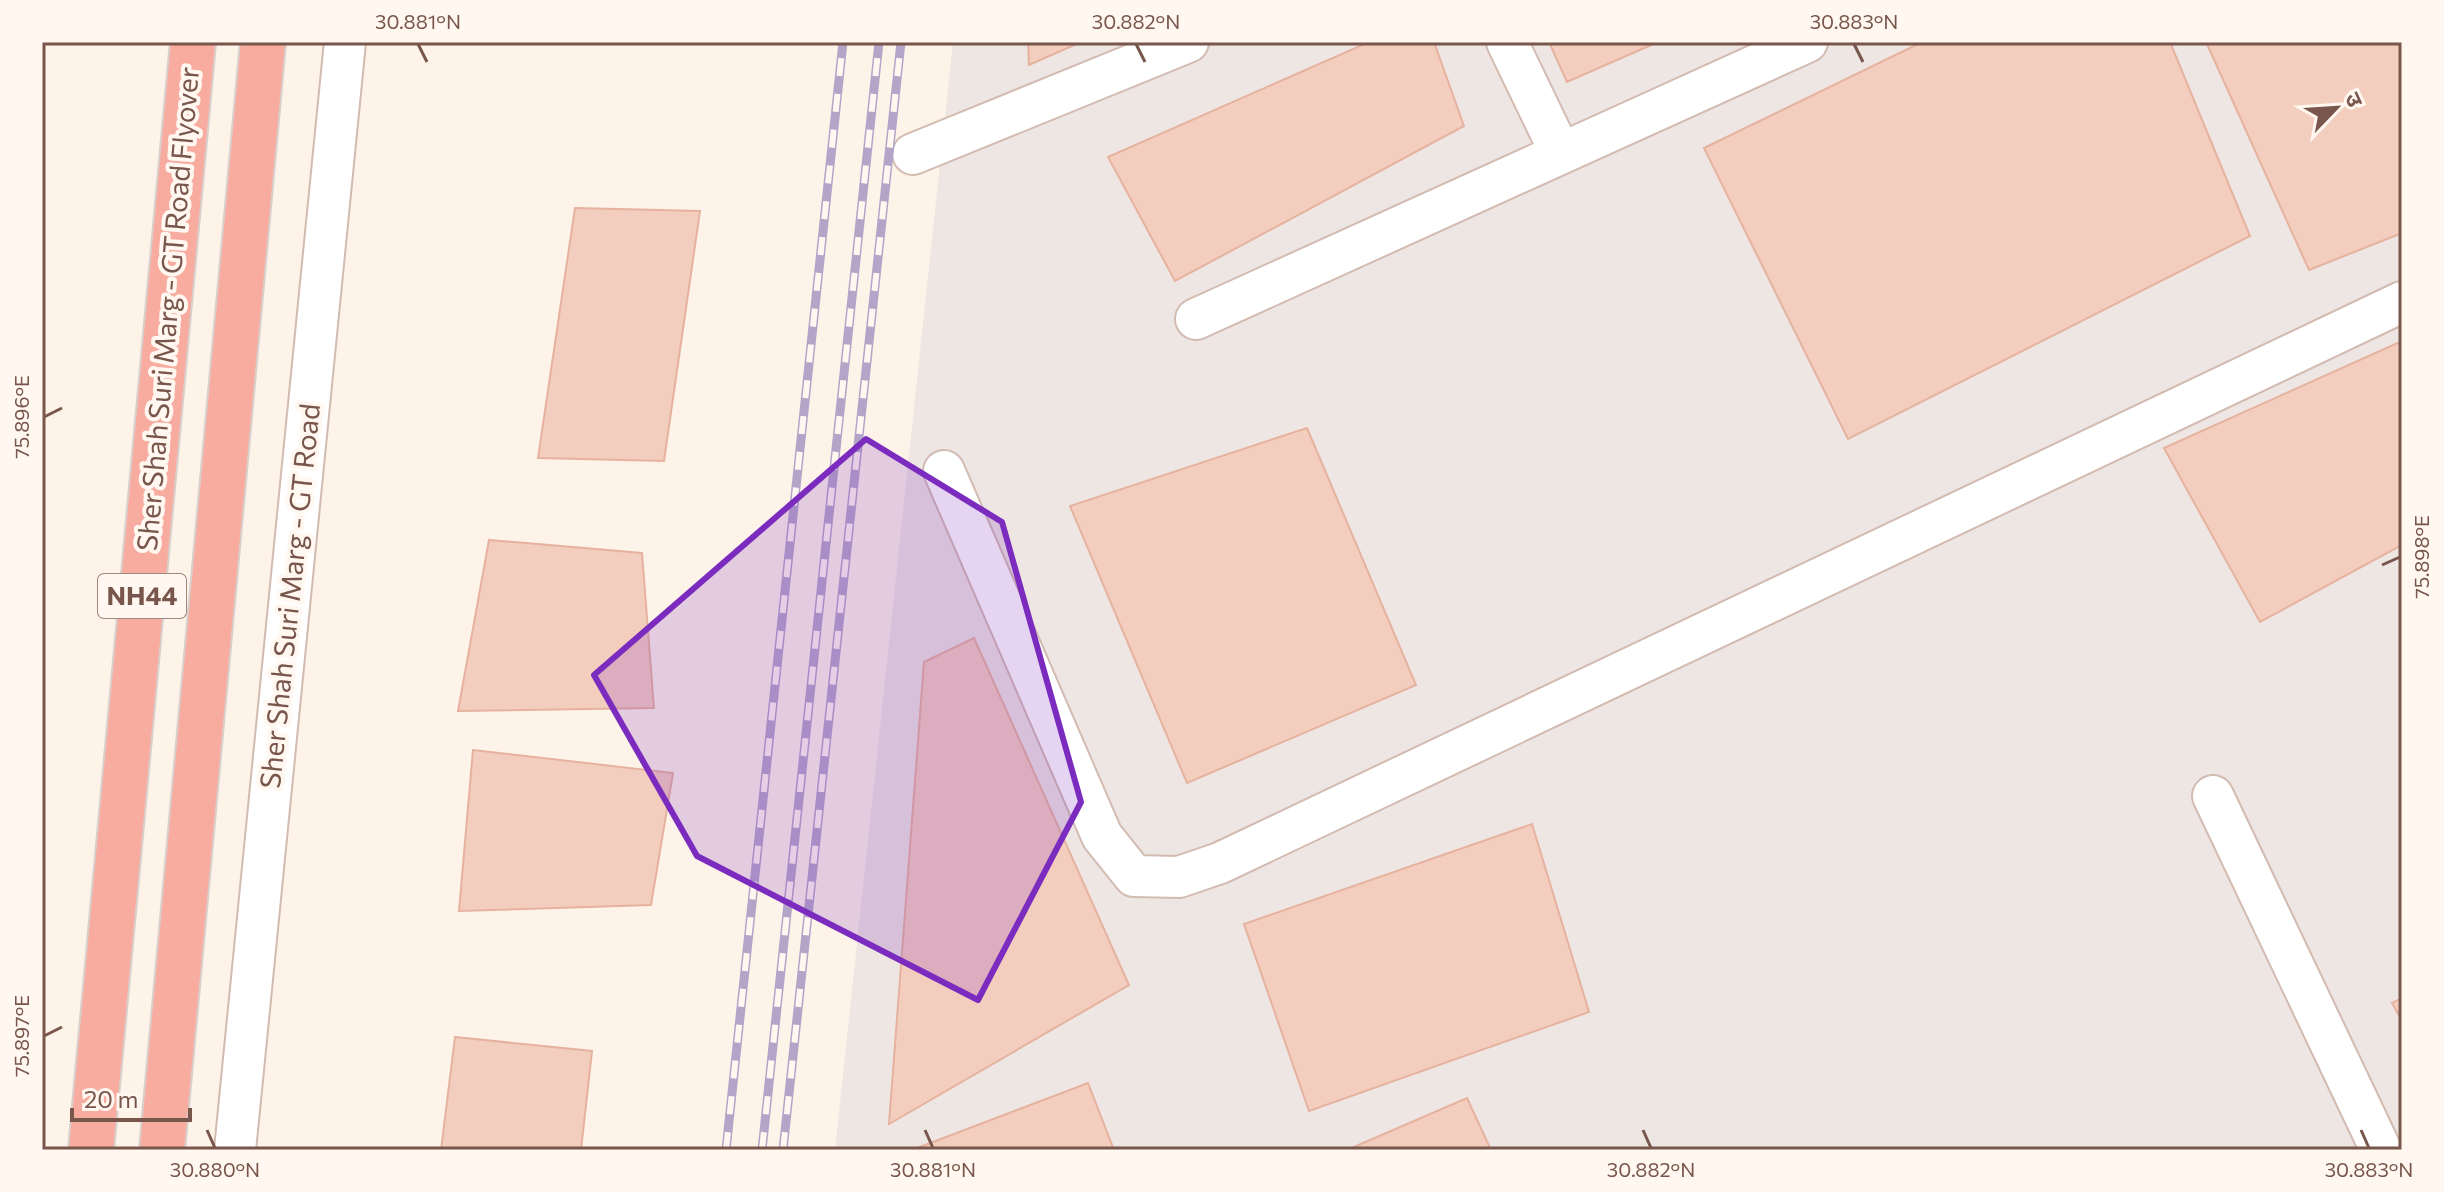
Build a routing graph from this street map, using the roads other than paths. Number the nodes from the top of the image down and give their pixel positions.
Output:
1 (193, 42) edge
2 (263, 42) edge
3 (345, 42) edge
4 (1188, 42) edge
5 (1507, 42) edge
6 (1807, 42) edge
7 (1560, 152) junction
8 (913, 154) dead end
9 (2402, 302) edge
10 (1196, 319) dead end
11 (944, 471) dead end
12 (2213, 796) dead end
13 (91, 1150) edge
14 (162, 1150) edge
15 (235, 1150) edge
16 (2381, 1150) edge

1 - 13 highway, Sher Shah Suri Marg - GT Road Flyover / NH44
2 - 14 highway, NH44
3 - 15 street, Sher Shah Suri Marg - GT Road
4 - 8 street
5 - 7 street
6 - 7 street
7 - 10 street
9 - 11 street
12 - 16 street

